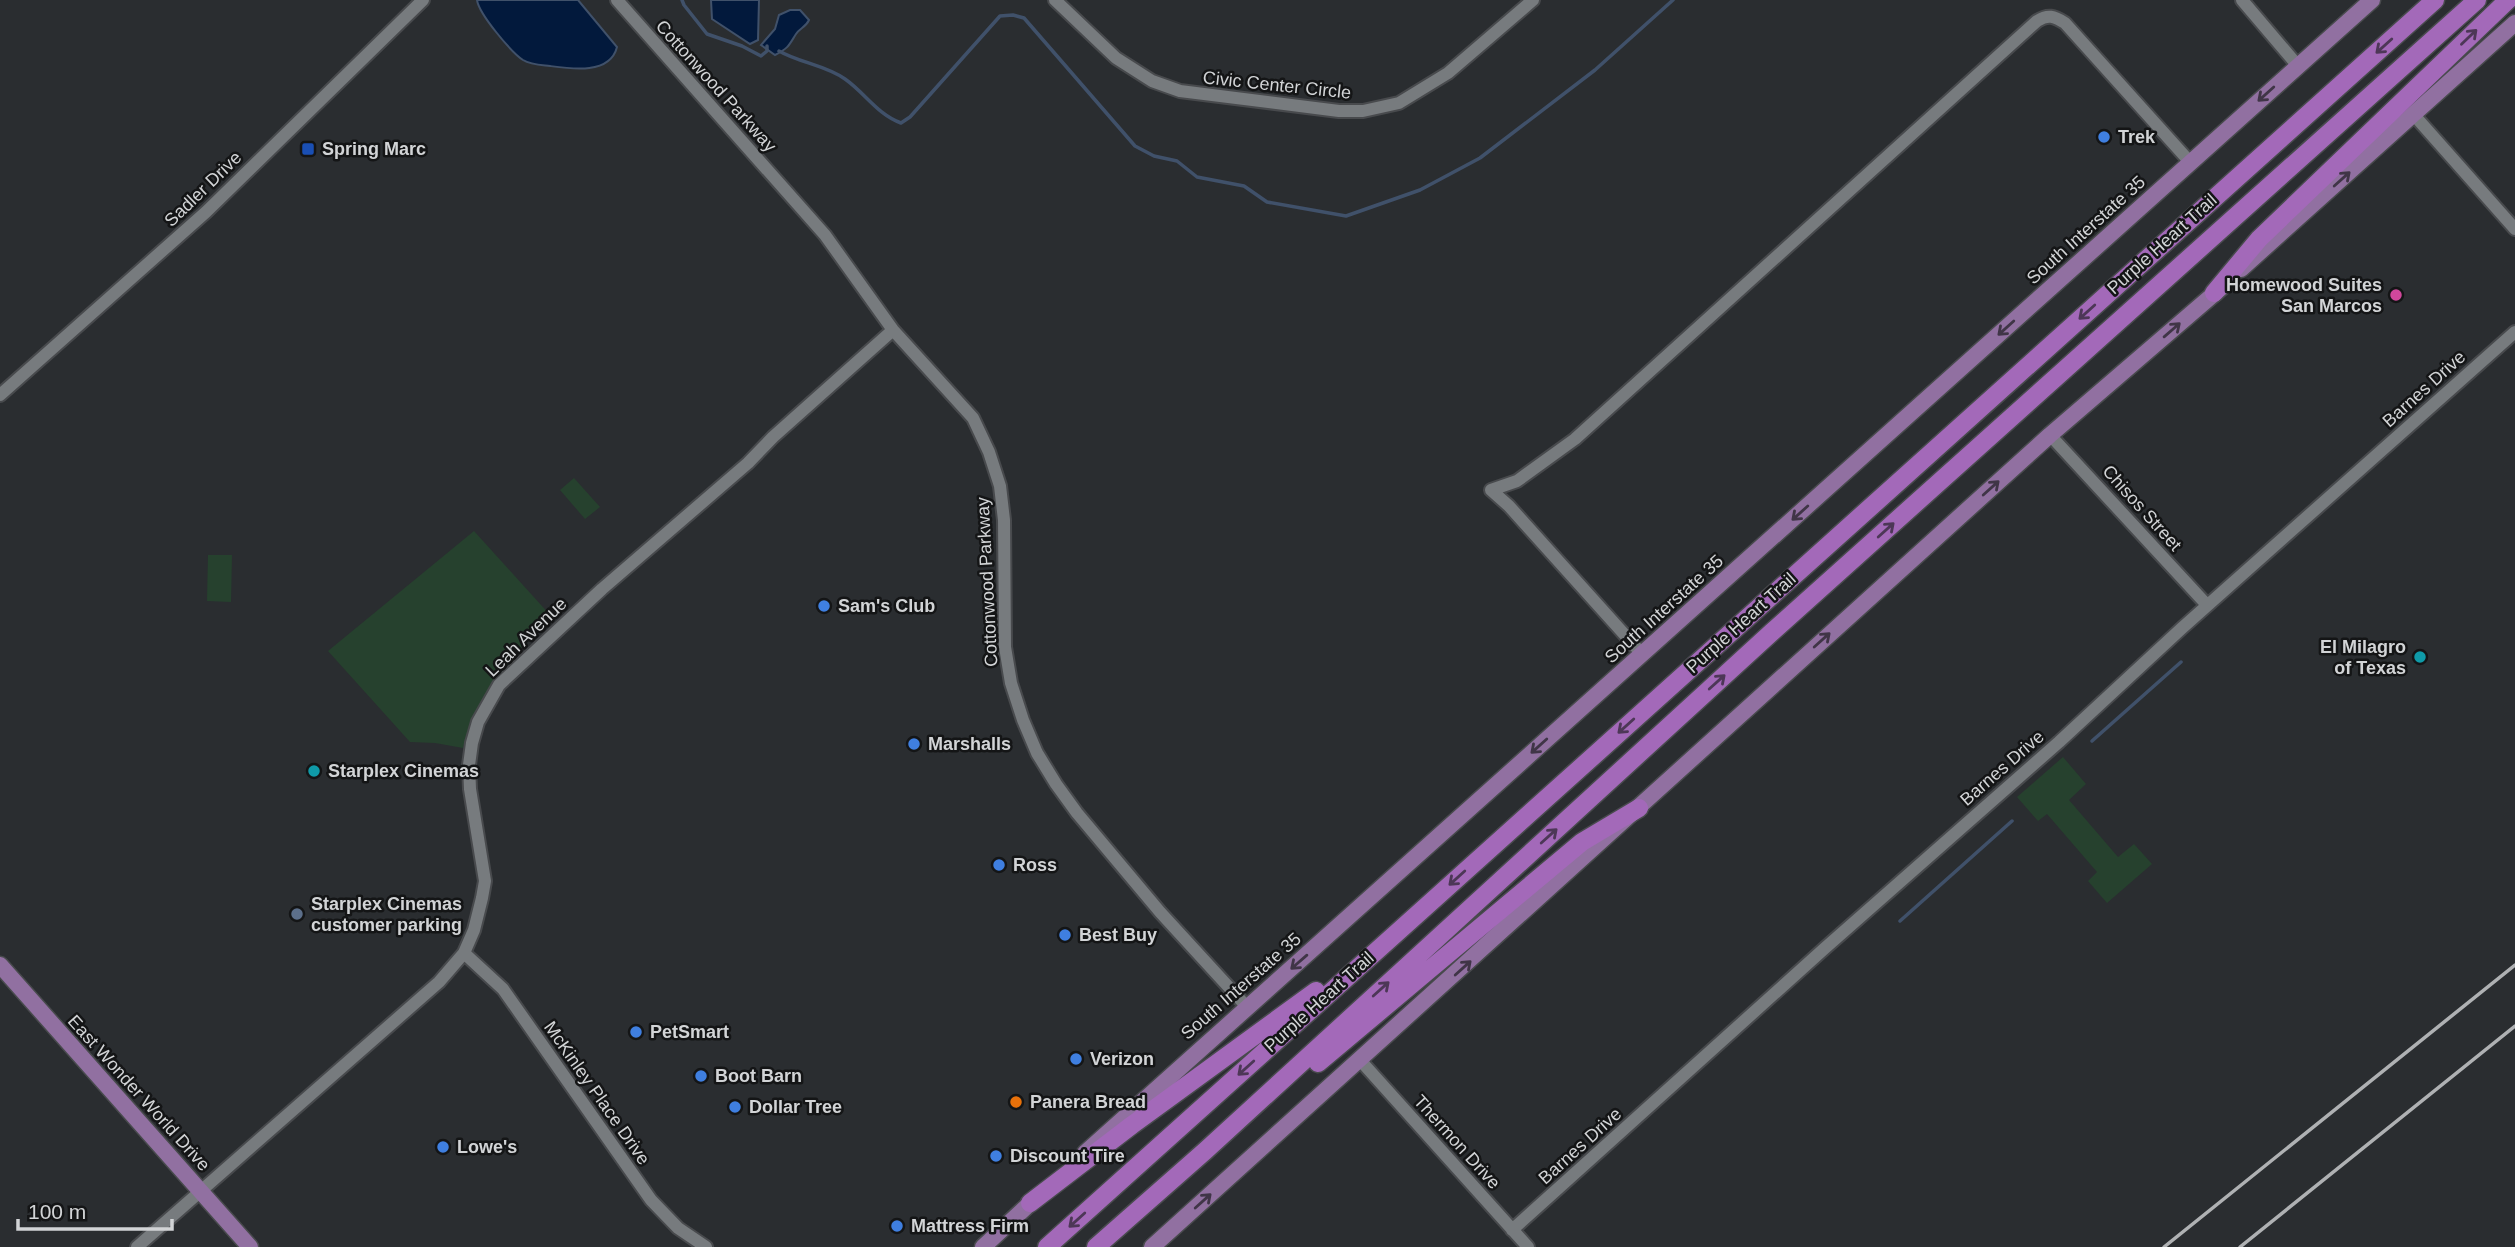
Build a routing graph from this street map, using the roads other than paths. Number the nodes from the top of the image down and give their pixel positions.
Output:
1 (423, 0) edge
2 (617, 0) edge
3 (1055, 0) edge
4 (1533, 0) edge
5 (2242, 0) edge
6 (2372, 0) edge
7 (2435, 0) edge
8 (2477, 0) edge
9 (2508, 0) edge
10 (2515, 23) edge
11 (2298, 66) junction
12 (2414, 115) junction
13 (2190, 162) junction
14 (2514, 225) edge
15 (2214, 293) junction
16 (893, 330) junction
17 (2515, 332) edge
18 (0, 395) edge
19 (2050, 435) junction
20 (2207, 605) junction
21 (1642, 654) junction
22 (1639, 808) junction
23 (1406, 924) junction
24 (464, 953) junction
25 (0, 965) edge
26 (1247, 1007) junction
27 (1360, 1060) junction
28 (1205, 1151) junction
29 (201, 1192) junction
30 (1030, 1203) junction
31 (1513, 1230) junction
32 (137, 1247) edge
33 (250, 1247) edge
34 (706, 1247) edge
35 (983, 1247) edge
36 (1047, 1247) edge
37 (1096, 1247) edge
38 (1152, 1247) edge
39 (1528, 1247) edge

1 - 18 street, Sadler Drive
2 - 16 street, Cottonwood Parkway
3 - 4 street, Civic Center Circle
5 - 11 street
6 - 11 main road, South Interstate 35
7 -> 23 highway, Purple Heart Trail
28 -> 8 highway, Purple Heart Trail
15 -> 9 highway
10 - 12 main road
11 -> 13 main road, South Interstate 35
12 - 14 street
15 -> 12 main road
13 -> 21 main road, South Interstate 35
13 - 21 street
19 -> 15 main road
16 - 24 street, Leah Avenue
16 - 26 street, Cottonwood Parkway
17 - 20 street, Barnes Drive
19 - 20 street, Chisos Street
22 -> 19 main road
20 - 31 street, Barnes Drive
21 -> 26 main road, South Interstate 35
27 -> 22 main road
22 - 28 highway
23 - 30 highway
23 -> 36 highway, Purple Heart Trail
24 - 29 street, Leah Avenue
24 - 34 street, McKinley Place Drive
25 - 29 main road, East Wonder World Drive
26 - 30 main road, South Interstate 35
27 - 31 street, Thermon Drive
38 -> 27 main road
28 - 37 highway, Purple Heart Trail
29 - 32 street, Leah Avenue
29 - 33 main road, East Wonder World Drive
30 - 35 main road, South Interstate 35
31 - 39 street, Thermon Drive

